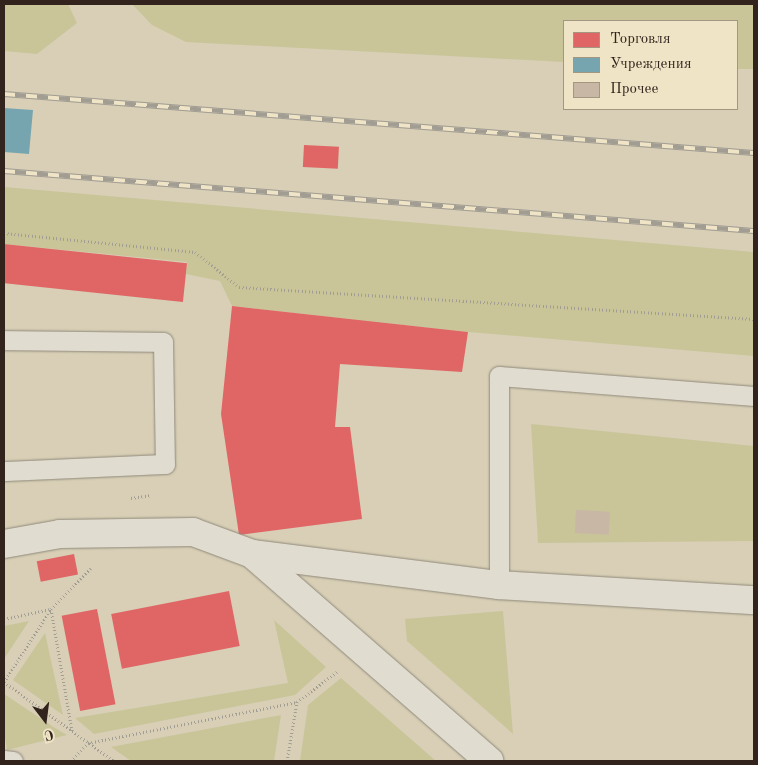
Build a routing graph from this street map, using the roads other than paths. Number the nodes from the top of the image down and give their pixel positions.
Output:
1 (4, 340) edge
2 (754, 396) edge
3 (4, 471) edge
4 (4, 544) edge
5 (252, 554) junction
6 (499, 585) junction
7 (754, 600) edge
8 (4, 760) edge
9 (13, 761) edge
10 (489, 761) edge

1 - 3 lane
2 - 6 lane
4 - 5 street
5 - 6 street
5 - 10 street
6 - 7 street
8 - 9 lane

